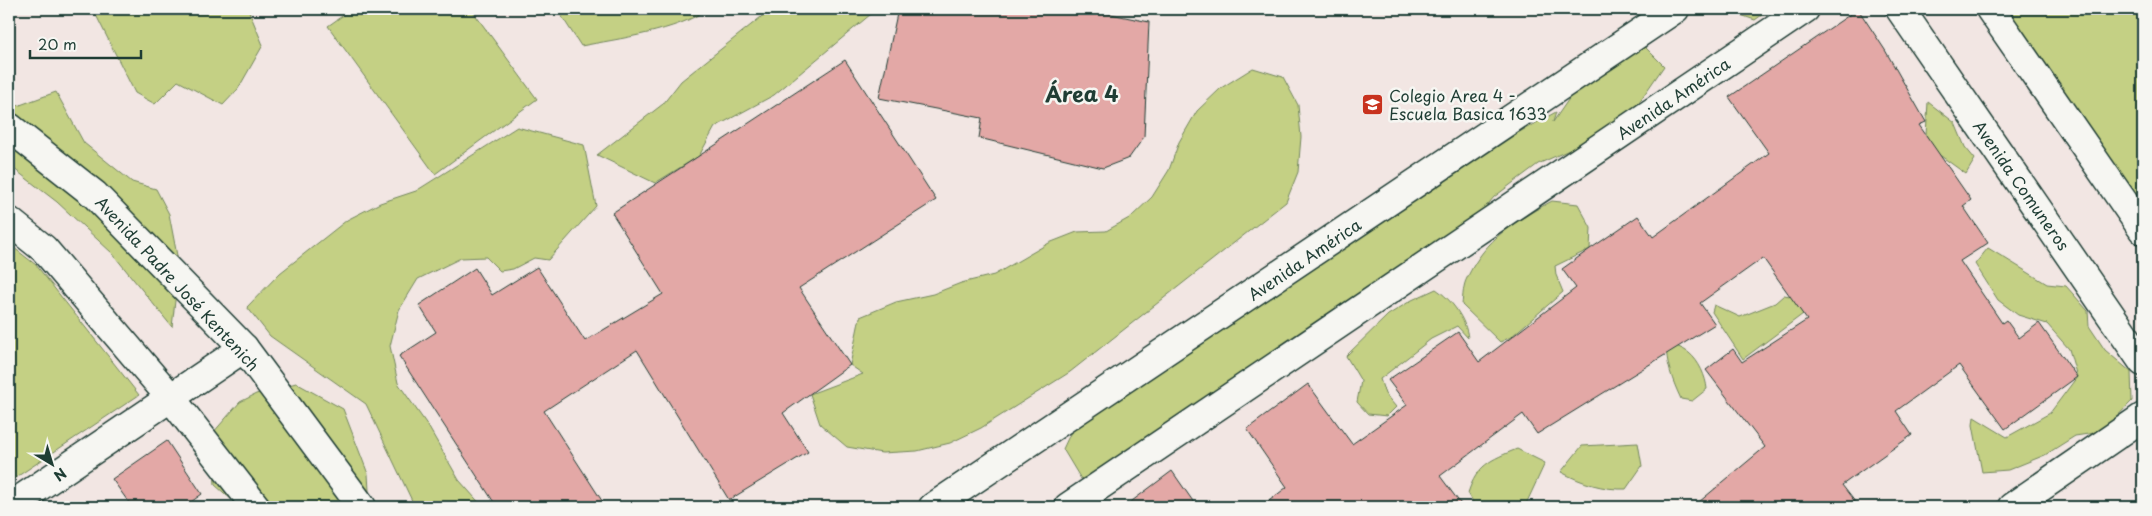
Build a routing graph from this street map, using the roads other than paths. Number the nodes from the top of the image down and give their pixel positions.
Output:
1 (1675, 9) edge
2 (1805, 9) edge
3 (1900, 9) edge
4 (1990, 9) edge
5 (9, 127) edge
6 (9, 221) edge
7 (2143, 230) edge
8 (244, 348) junction
9 (2143, 362) edge
10 (171, 398) junction
11 (2143, 418) edge
12 (9, 507) edge
13 (256, 507) edge
14 (362, 507) edge
15 (933, 507) edge
16 (1068, 507) edge
17 (2012, 507) edge

1 - 15 street, Avenida América
2 - 16 street, Avenida América
3 - 9 street, Avenida Comuneros
4 - 7 street
5 - 8 street, Avenida Padre José Kentenich
6 - 10 street
8 - 10 street
8 - 14 street, Avenida Padre José Kentenich
10 - 12 street
10 - 13 street
11 - 17 street

